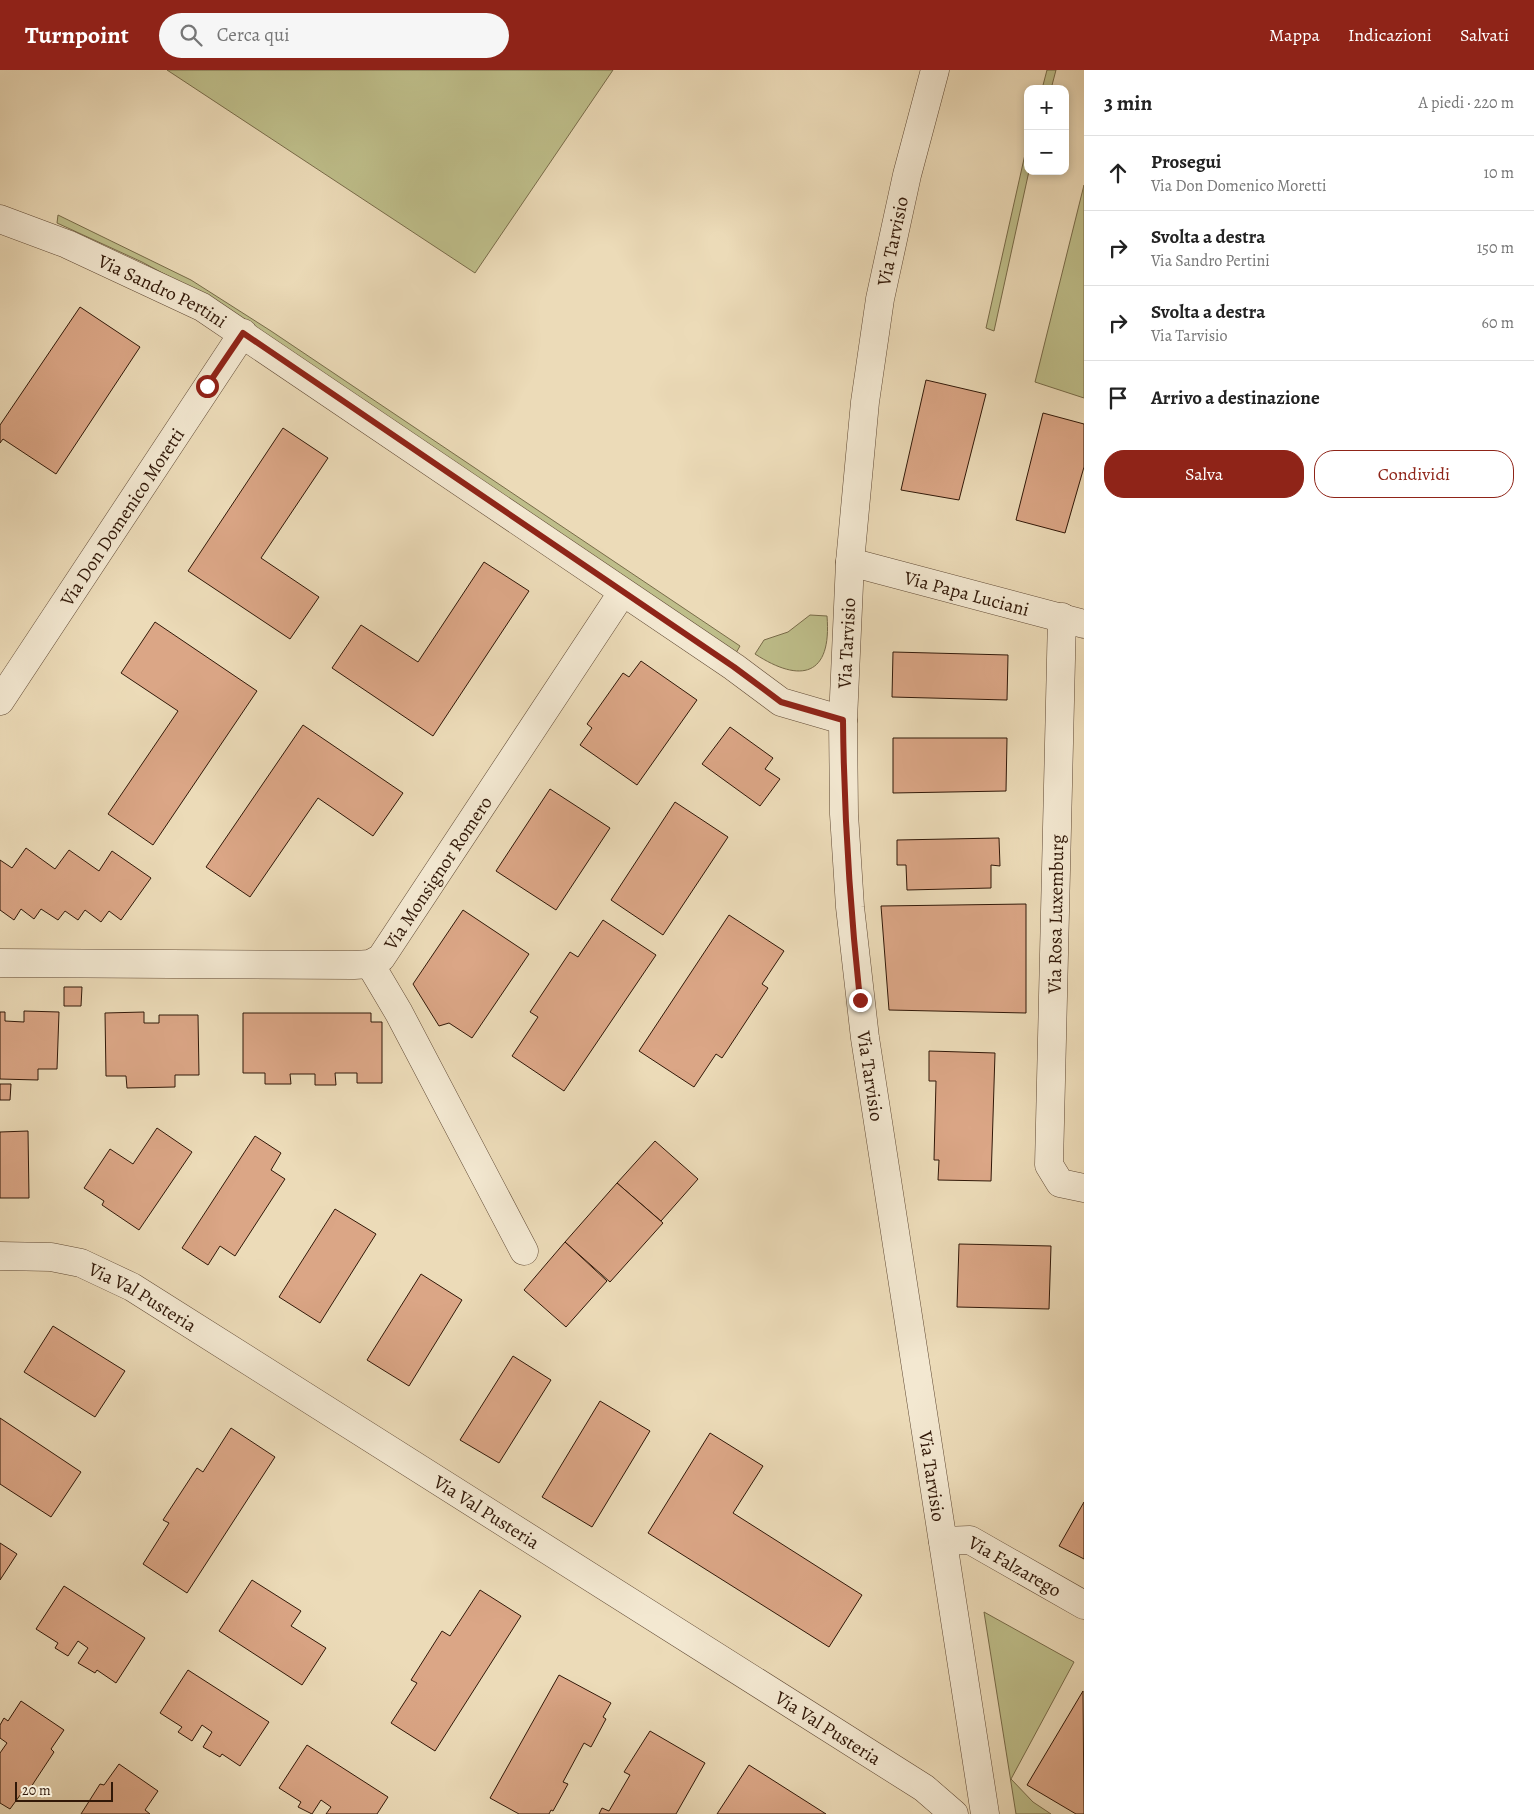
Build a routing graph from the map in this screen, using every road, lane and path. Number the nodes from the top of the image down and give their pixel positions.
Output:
1 (934, 70) edge
2 (0, 219) edge
3 (243, 333) junction
4 (850, 562) junction
5 (622, 593) junction
6 (1073, 620) edge
7 (0, 701) edge
8 (843, 720) junction
9 (0, 963) edge
10 (370, 964) junction
11 (1084, 1188) edge
12 (524, 1251) dead end
13 (0, 1256) edge
14 (943, 1541) junction
15 (1084, 1606) edge
16 (954, 1814) edge
17 (985, 1814) edge

1 - 4 street, Via Tarvisio
2 - 3 street, Via Sandro Pertini
3 - 5 street, Via Sandro Pertini
3 - 7 street, Via Don Domenico Moretti
4 - 6 street, Via Papa Luciani
4 - 8 street, Via Tarvisio
5 - 8 street, Via Sandro Pertini
5 - 10 street, Via Monsignor Romero
6 - 11 street, Via Rosa Luxemburg
8 - 14 street, Via Tarvisio
9 - 10 street, Via Monsignor Romero
10 - 12 street
13 - 16 street, Via Val Pusteria
14 - 15 street, Via Falzarego
14 - 17 street, Via Tarvisio

